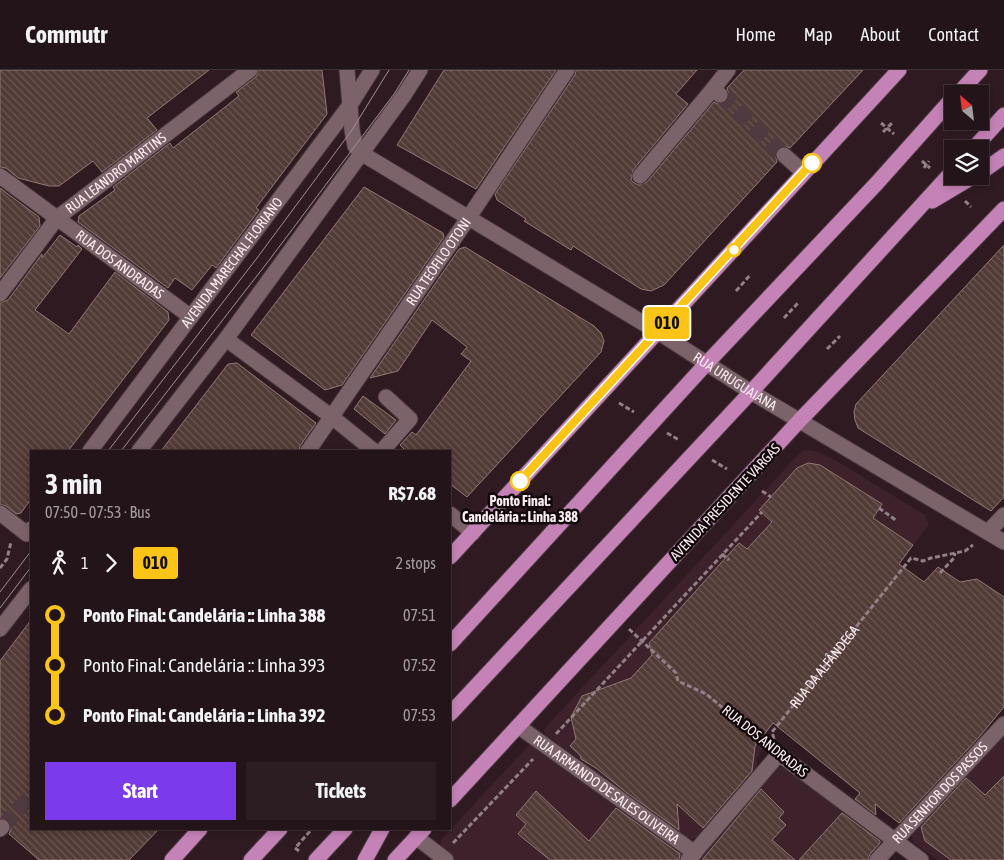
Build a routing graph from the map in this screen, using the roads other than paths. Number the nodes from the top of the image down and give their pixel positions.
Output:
1 (250, 70) edge
2 (347, 70) edge
3 (372, 70) edge
4 (420, 70) edge
5 (567, 70) edge
6 (728, 70) edge
7 (899, 70) edge
8 (980, 70) edge
9 (966, 85) edge
10 (350, 105) junction
11 (944, 108) edge
12 (1004, 115) edge
13 (982, 140) edge
14 (361, 153) junction
15 (784, 155) tunnel mouth
16 (1004, 156) edge
17 (989, 167) edge
18 (803, 172) junction
19 (0, 176) edge
20 (640, 176) dead end
21 (944, 181) edge
22 (958, 185) edge
23 (922, 206) junction
24 (1004, 209) edge
25 (469, 217) junction
26 (58, 218) junction
27 (0, 294) edge
28 (191, 317) junction
29 (658, 332) junction
30 (226, 339) junction
31 (706, 364) junction
32 (751, 392) junction
33 (386, 397) dead end
34 (332, 417) junction
35 (800, 420) junction
36 (91, 450) edge
37 (140, 450) edge
38 (309, 450) edge
39 (373, 450) edge
40 (383, 450) edge
41 (0, 513) edge
42 (451, 515) edge
43 (1004, 515) edge
44 (25, 529) edge
45 (988, 532) junction
46 (472, 533) junction
47 (1004, 542) edge
48 (451, 557) edge
49 (30, 590) edge
50 (0, 629) edge
51 (451, 643) edge
52 (451, 713) edge
53 (1004, 724) edge
54 (518, 726) junction
55 (451, 799) edge
56 (199, 830) edge
57 (279, 830) edge
58 (344, 830) edge
59 (381, 830) edge
60 (420, 833) edge
61 (895, 840) junction
62 (691, 856) edge
63 (443, 858) edge
64 (172, 860) edge
65 (252, 860) edge
66 (316, 860) edge
67 (365, 860) edge
68 (395, 860) edge
69 (877, 860) edge
70 (921, 860) edge

1 - 26 street, RUA LEANDRO MARTINS
2 - 10 street
3 - 10 street, AVENIDA MARECHAL FLORIANO
4 - 14 street
5 - 25 street, RUA TEÓFILO OTONI
6 - 20 street
7 - 18 main road
8 - 9 main road
10 - 14 street
10 - 28 street, AVENIDA MARECHAL FLORIANO
11 - 31 main road
12 - 13 main road
14 - 25 street, RUA URUGUAIANA
14 - 30 street
15 - 18 street
16 - 17 main road
18 - 29 main road
19 - 26 street, RUA DOS ANDRADAS
21 - 23 main road
22 - 23 main road
23 - 32 main road
24 - 35 main road, AVENIDA PRESIDENTE VARGAS
25 - 29 street, RUA URUGUAIANA
25 - 34 street, RUA TEÓFILO OTONI
26 - 27 street, RUA LEANDRO MARTINS
26 - 28 street, RUA DOS ANDRADAS
28 - 36 street, AVENIDA MARECHAL FLORIANO
29 - 31 street, RUA URUGUAIANA
29 - 46 main road
30 - 34 street
30 - 37 street
31 - 32 street, RUA URUGUAIANA
31 - 51 main road
32 - 35 street, RUA URUGUAIANA
32 - 52 main road
33 - 40 street
34 - 38 street, RUA TEÓFILO OTONI
34 - 39 street
35 - 45 street, RUA URUGUAIANA
35 - 54 main road, AVENIDA PRESIDENTE VARGAS
41 - 44 street
42 - 46 street
43 - 45 street
45 - 47 street, RUA URUGUAIANA
46 - 48 main road
49 - 50 street
53 - 61 street, RUA SENHOR DOS PASSOS
54 - 55 main road, AVENIDA PRESIDENTE VARGAS
54 - 62 street, RUA ARMANDO DE SALES OLIVEIRA
56 - 64 main road
57 - 65 main road
58 - 66 main road
59 - 67 main road
60 - 63 street
60 - 68 main road
61 - 62 street, RUA DOS ANDRADAS
61 - 69 street, RUA SENHOR DOS PASSOS
61 - 70 street, RUA DOS ANDRADAS

